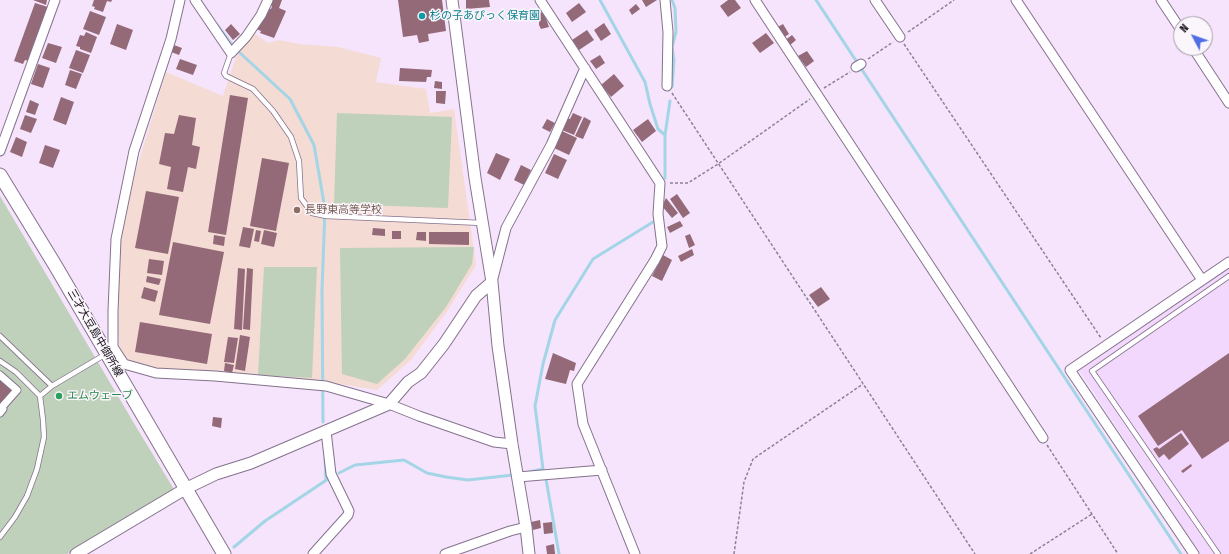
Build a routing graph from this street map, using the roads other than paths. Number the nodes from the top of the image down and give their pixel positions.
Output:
1 (55, 0) edge
2 (180, 0) edge
3 (195, 0) edge
4 (268, 0) edge
5 (452, 0) edge
6 (540, 0) edge
7 (665, 0) edge
8 (755, 0) edge
9 (875, 0) edge
10 (1016, 0) edge
11 (1161, 0) edge
12 (1173, 18) edge
13 (900, 37) road end
14 (231, 53) junction
15 (1198, 56) edge
16 (585, 68) junction
17 (667, 86) road end
18 (1229, 103) edge
19 (0, 151) edge
20 (0, 175) edge
21 (482, 223) junction
22 (1229, 262) edge
23 (1229, 276) edge
24 (1202, 280) junction
25 (492, 282) junction
26 (0, 336) edge
27 (110, 350) junction
28 (0, 361) edge
29 (0, 375) edge
30 (52, 386) junction
31 (40, 396) junction
32 (389, 404) junction
33 (0, 412) edge
34 (326, 432) junction
35 (1043, 438) road end
36 (512, 444) junction
37 (602, 470) junction
38 (518, 477) junction
39 (185, 489) junction
40 (526, 527) junction
41 (0, 537) edge
42 (76, 554) edge
43 (224, 554) edge
44 (313, 554) edge
45 (445, 554) edge
46 (529, 554) edge
47 (635, 554) edge
48 (1194, 554) edge
49 (1218, 554) edge

1 - 19 street
2 - 27 street
3 - 14 street
4 - 14 street
5 - 21 street
6 - 16 street
7 - 17 street
8 - 35 street
9 - 13 street
10 - 24 street
11 - 12 street
14 - 21 lane
15 - 18 street
16 - 25 street
16 - 37 street
20 - 27 main road, 三才大豆島中御所線
21 - 25 street
22 - 24 street
23 - 49 lane
24 - 48 street
25 - 32 street
25 - 36 street
26 - 30 lane
27 - 30 lane
27 - 32 street
27 - 39 main road, 三才大豆島中御所線
28 - 31 lane
29 - 33 street
30 - 31 lane
31 - 41 lane
32 - 34 street
32 - 36 street
34 - 39 street
34 - 44 street
36 - 38 street
37 - 38 street
37 - 47 street
38 - 40 street
39 - 42 street
39 - 43 main road, 三才大豆島中御所線
40 - 45 street
40 - 46 street

